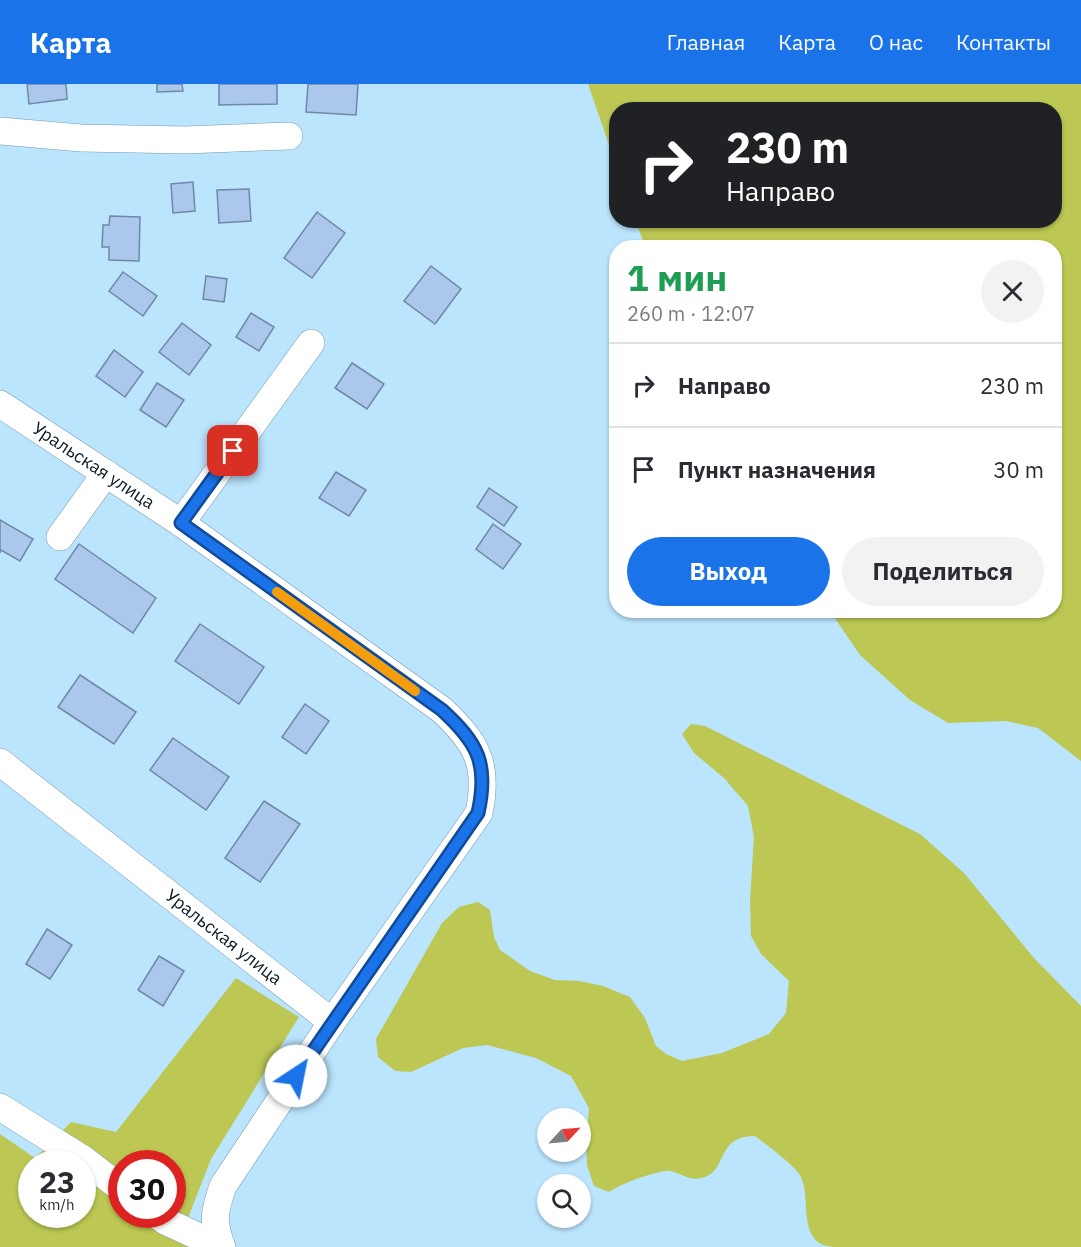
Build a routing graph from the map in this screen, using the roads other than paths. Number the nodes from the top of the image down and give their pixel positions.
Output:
1 (0, 131) edge
2 (289, 136) dead end
3 (310, 343) dead end
4 (0, 404) edge
5 (106, 472) junction
6 (181, 523) junction
7 (60, 537) dead end
8 (0, 762) edge
9 (332, 1022) junction
10 (0, 1107) edge
11 (108, 1178) edge
12 (180, 1228) edge
13 (222, 1247) edge

1 - 2 street
3 - 6 street
4 - 5 street, Уральская улица
5 - 6 street, Уральская улица
5 - 7 street
6 - 9 street, Уральская улица
8 - 9 street, Уральская улица
9 - 13 street, Уральская улица
10 - 11 street
12 - 13 street

